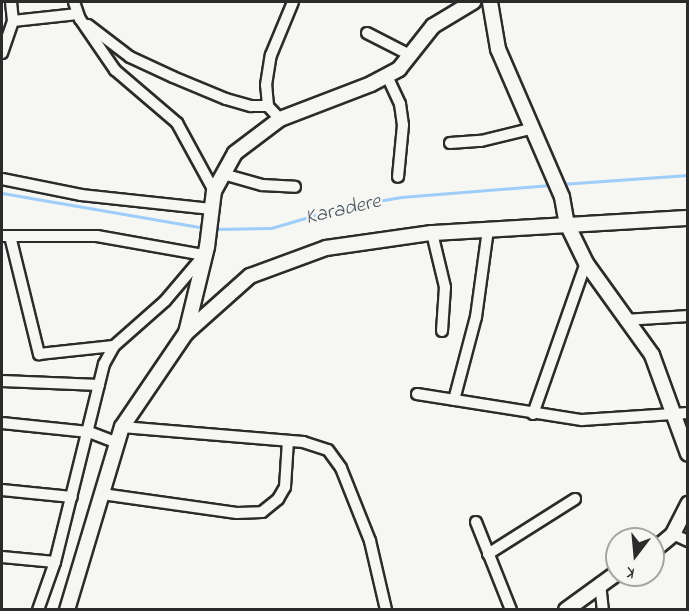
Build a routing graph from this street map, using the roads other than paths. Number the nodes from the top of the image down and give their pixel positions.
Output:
1 (11, 2) edge
2 (74, 2) edge
3 (293, 2) edge
4 (473, 2) edge
5 (490, 2) edge
6 (79, 16) junction
7 (14, 21) junction
8 (367, 33) dead end
9 (2, 53) edge
10 (410, 55) junction
11 (387, 76) junction
12 (268, 106) junction
13 (280, 119) junction
14 (530, 129) junction
15 (450, 143) dead end
16 (224, 174) junction
17 (398, 177) dead end
18 (2, 179) edge
19 (295, 187) dead end
20 (214, 190) junction
21 (211, 213) junction
22 (687, 218) edge
23 (567, 224) junction
24 (488, 229) junction
25 (432, 233) junction
26 (6, 236) edge
27 (205, 251) junction
28 (586, 263) junction
29 (687, 316) edge
30 (625, 320) junction
31 (442, 331) dead end
32 (186, 333) junction
33 (114, 346) junction
34 (2, 381) edge
35 (99, 385) junction
36 (417, 394) dead end
37 (454, 400) junction
38 (533, 414) junction
39 (682, 414) edge
40 (2, 423) edge
41 (122, 427) junction
42 (89, 432) junction
43 (288, 441) junction
44 (117, 442) junction
45 (687, 454) edge
46 (2, 490) edge
47 (102, 495) junction
48 (72, 497) junction
49 (575, 500) dead end
50 (687, 504) edge
51 (476, 522) dead end
52 (673, 534) junction
53 (665, 541) edge
54 (687, 541) edge
55 (488, 554) junction
56 (2, 557) edge
57 (55, 562) junction
58 (605, 580) edge
59 (600, 583) junction
60 (38, 609) edge
61 (67, 609) edge
62 (387, 609) edge
63 (511, 609) edge
64 (566, 609) edge
65 (603, 609) edge

1 - 7 street
2 - 6 street
3 - 12 street
4 - 10 street
5 - 14 street
6 - 7 street
6 - 12 street
6 - 20 street
7 - 9 street
8 - 10 street
10 - 11 street
11 - 13 street
11 - 17 street
12 - 13 street
13 - 16 street
14 - 15 street
14 - 23 street
16 - 19 street
16 - 20 street
18 - 21 street
20 - 21 street
21 - 27 street
22 - 23 street
23 - 24 street
23 - 28 street
24 - 25 street
24 - 37 street
25 - 31 street
25 - 32 street
26 - 27 street
26 - 33 street
27 - 32 street
27 - 33 street
28 - 30 street
28 - 38 street
29 - 30 street
30 - 39 street
32 - 41 street
33 - 35 street
34 - 35 street
35 - 42 street
36 - 37 street
37 - 38 street
38 - 39 street
39 - 45 street
40 - 42 street
41 - 43 street
41 - 44 street
42 - 44 street
42 - 48 street
43 - 47 street
43 - 62 street
44 - 47 street
46 - 48 street
47 - 61 street
48 - 57 street
49 - 55 street
50 - 52 street
51 - 55 street
52 - 53 street
52 - 54 street
55 - 63 street
56 - 57 street
57 - 60 street
58 - 59 street
59 - 64 street
59 - 65 street

